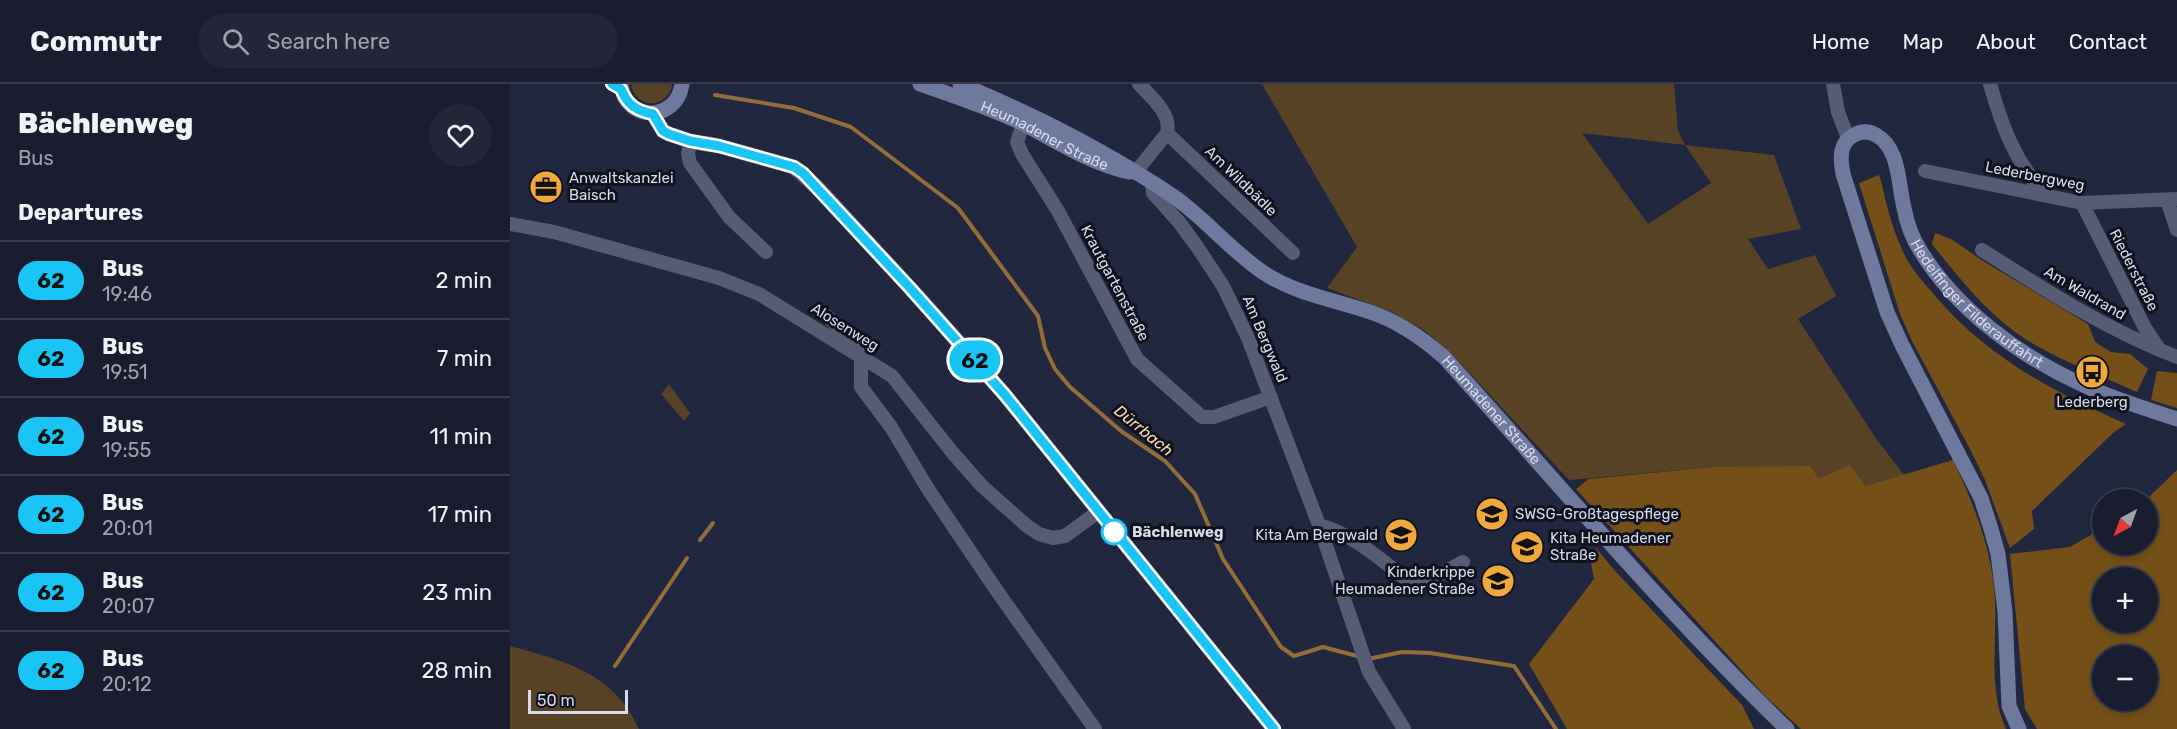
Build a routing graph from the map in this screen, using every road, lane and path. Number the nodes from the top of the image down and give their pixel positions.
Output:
1 (920, 84) edge
2 (960, 84) edge
3 (1139, 84) edge
4 (1833, 84) edge
5 (1990, 84) edge
6 (686, 85) edge
7 (618, 86) edge
8 (653, 114) junction
9 (1025, 118) junction
10 (1167, 133) junction
11 (1848, 138) junction
12 (690, 141) junction
13 (1925, 171) dead end
14 (1135, 173) junction
15 (1152, 183) junction
16 (2045, 195) junction
17 (2172, 200) edge
18 (2082, 202) junction
19 (510, 224) edge
20 (2177, 230) edge
21 (1982, 250) dead end
22 (766, 252) dead end
23 (1293, 253) dead end
24 (821, 311) dead end
25 (2160, 350) junction
26 (861, 357) junction
27 (2177, 357) edge
28 (1271, 397) junction
29 (2177, 419) edge
30 (1098, 512) junction
31 (1319, 525) junction
32 (1463, 562) dead end
33 (1095, 729) edge
34 (1274, 729) edge
35 (1404, 729) edge
36 (1787, 729) edge
37 (2019, 729) edge

1 - 9 main road, Heumadener Straße
2 - 9 main road, Heumadener Straße
3 - 10 street, Am Wildbädle
4 - 11 street
5 - 16 street
6 - 8 main road
7 - 8 main road
8 - 12 street
9 - 14 main road, Heumadener Straße
9 - 28 street, Krautgartenstraße
10 - 14 street
10 - 23 street, Am Wildbädle
11 - 29 main road, Hedelfinger Filderauffahrt
11 - 37 main road
12 - 22 street
12 - 30 street
13 - 16 street, Lederbergweg
14 - 15 main road, Heumadener Straße
15 - 28 street, Am Bergwald
15 - 36 main road, Heumadener Straße
16 - 18 street, Lederbergweg
17 - 18 street, Lederbergweg
17 - 20 street
18 - 25 street, Riederstraße
19 - 26 street, Alosenweg
21 - 25 street, Am Waldrand
24 - 26 street
25 - 27 street, Am Waldrand
26 - 30 street, Alosenweg
26 - 33 street
28 - 31 street, Am Bergwald
30 - 34 street
31 - 32 street
31 - 35 street, Am Bergwald

